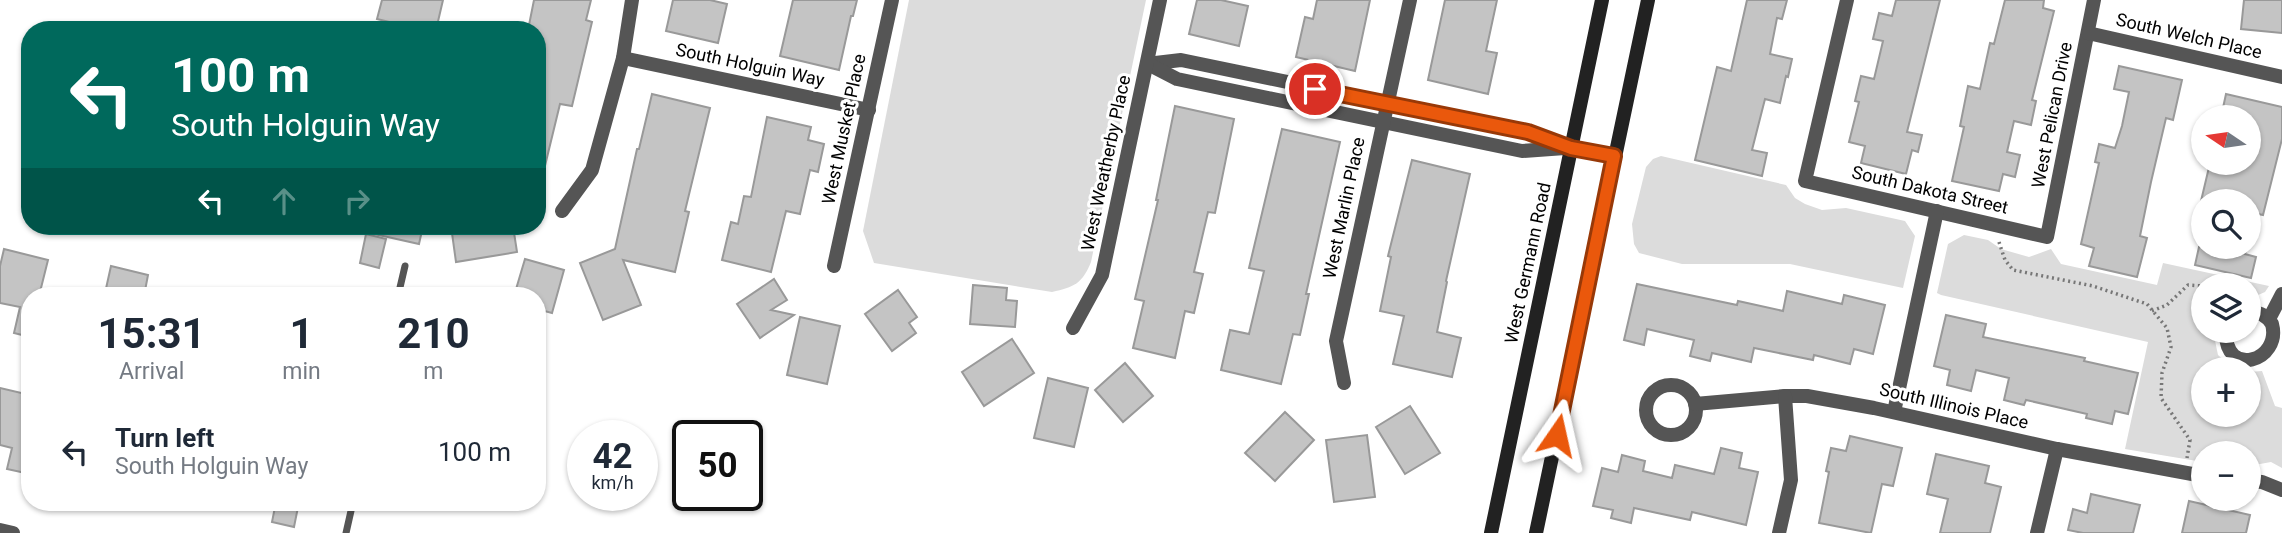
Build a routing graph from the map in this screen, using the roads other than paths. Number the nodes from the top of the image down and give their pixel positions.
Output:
1 (632, 0) edge
2 (892, 0) edge
3 (1160, 0) edge
4 (1410, 0) edge
5 (1602, 0) edge
6 (1648, 0) edge
7 (1847, 0) edge
8 (2094, 0) edge
9 (2088, 33) junction
10 (623, 58) junction
11 (1147, 64) junction
12 (2282, 77) edge
13 (1387, 104) junction
14 (869, 110) junction
15 (1382, 123) junction
16 (1571, 148) junction
17 (1614, 156) junction
18 (562, 211) dead end
19 (1937, 211) junction
20 (2047, 237) joint
21 (405, 265) dead end
22 (834, 266) dead end
23 (400, 287) edge
24 (2282, 294) edge
25 (2261, 315) edge
26 (2269, 319) junction
27 (1073, 328) dead end
28 (2228, 343) edge
29 (1345, 383) dead end
30 (1785, 396) junction
31 (1695, 404) dead end
32 (1894, 412) junction
33 (2057, 449) junction
34 (2191, 475) edge
35 (2261, 482) edge
36 (2282, 490) edge
37 (351, 511) edge
38 (0, 530) edge
39 (13, 533) edge
40 (346, 533) edge
41 (1491, 533) edge
42 (1536, 533) edge
43 (1779, 533) edge
44 (2037, 533) edge

1 - 10 street
2 - 14 street, West Musket Place
3 - 11 street, West Weatherby Place
4 - 13 street, West Marlin Place
5 - 16 main road, West Germann Road
6 - 17 main road
7 - 19 street, South Dakota Street
8 - 9 street, West Pelican Drive
9 - 12 street, South Welch Place
9 - 20 street, West Pelican Drive
10 - 14 street, South Holguin Way
10 - 18 street
11 - 13 street
11 - 15 street
11 - 27 street, West Weatherby Place
13 - 15 street, West Marlin Place
13 - 16 street
14 - 22 street, West Musket Place
15 - 16 street
15 - 29 street, West Marlin Place
16 - 17 street
16 - 41 main road, West Germann Road
17 - 42 main road
19 - 20 street, South Dakota Street
19 - 32 street
21 - 23 lane
24 - 26 street
25 - 26 street
26 - 28 street
30 - 31 street, South Illinois Place
30 - 32 street, South Illinois Place
30 - 43 street
32 - 33 street, South Illinois Place
33 - 34 street, South Illinois Place
33 - 44 street
35 - 36 street
37 - 40 lane
38 - 39 street

